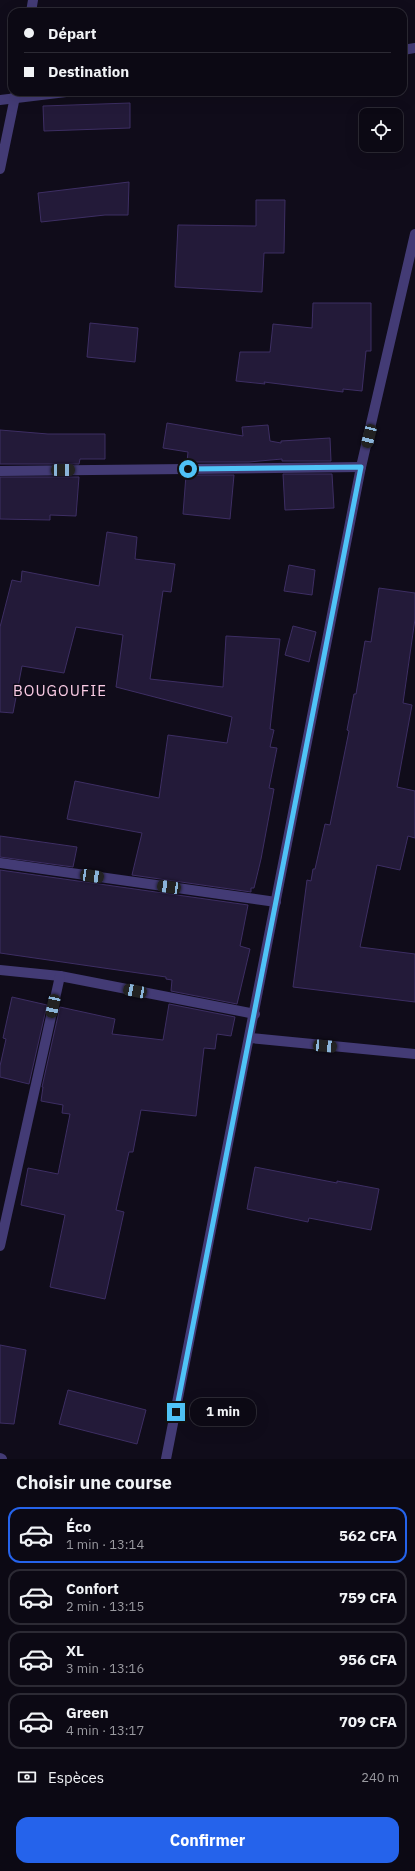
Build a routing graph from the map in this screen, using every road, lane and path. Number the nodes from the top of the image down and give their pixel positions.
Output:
1 (12, 96) edge
2 (15, 96) edge
3 (0, 100) edge
4 (0, 169) edge
5 (415, 234) edge
6 (361, 467) junction
7 (0, 471) edge
8 (0, 863) edge
9 (276, 902) junction
10 (0, 970) edge
11 (60, 976) junction
12 (255, 1014) junction
13 (250, 1038) junction
14 (415, 1054) edge
15 (0, 1246) edge
16 (166, 1459) edge

1 - 3 street
2 - 4 street
5 - 6 street
6 - 7 street
6 - 9 street
8 - 9 street
9 - 12 street
10 - 11 street
11 - 12 street
11 - 15 street
12 - 13 street
13 - 14 street
13 - 16 street

